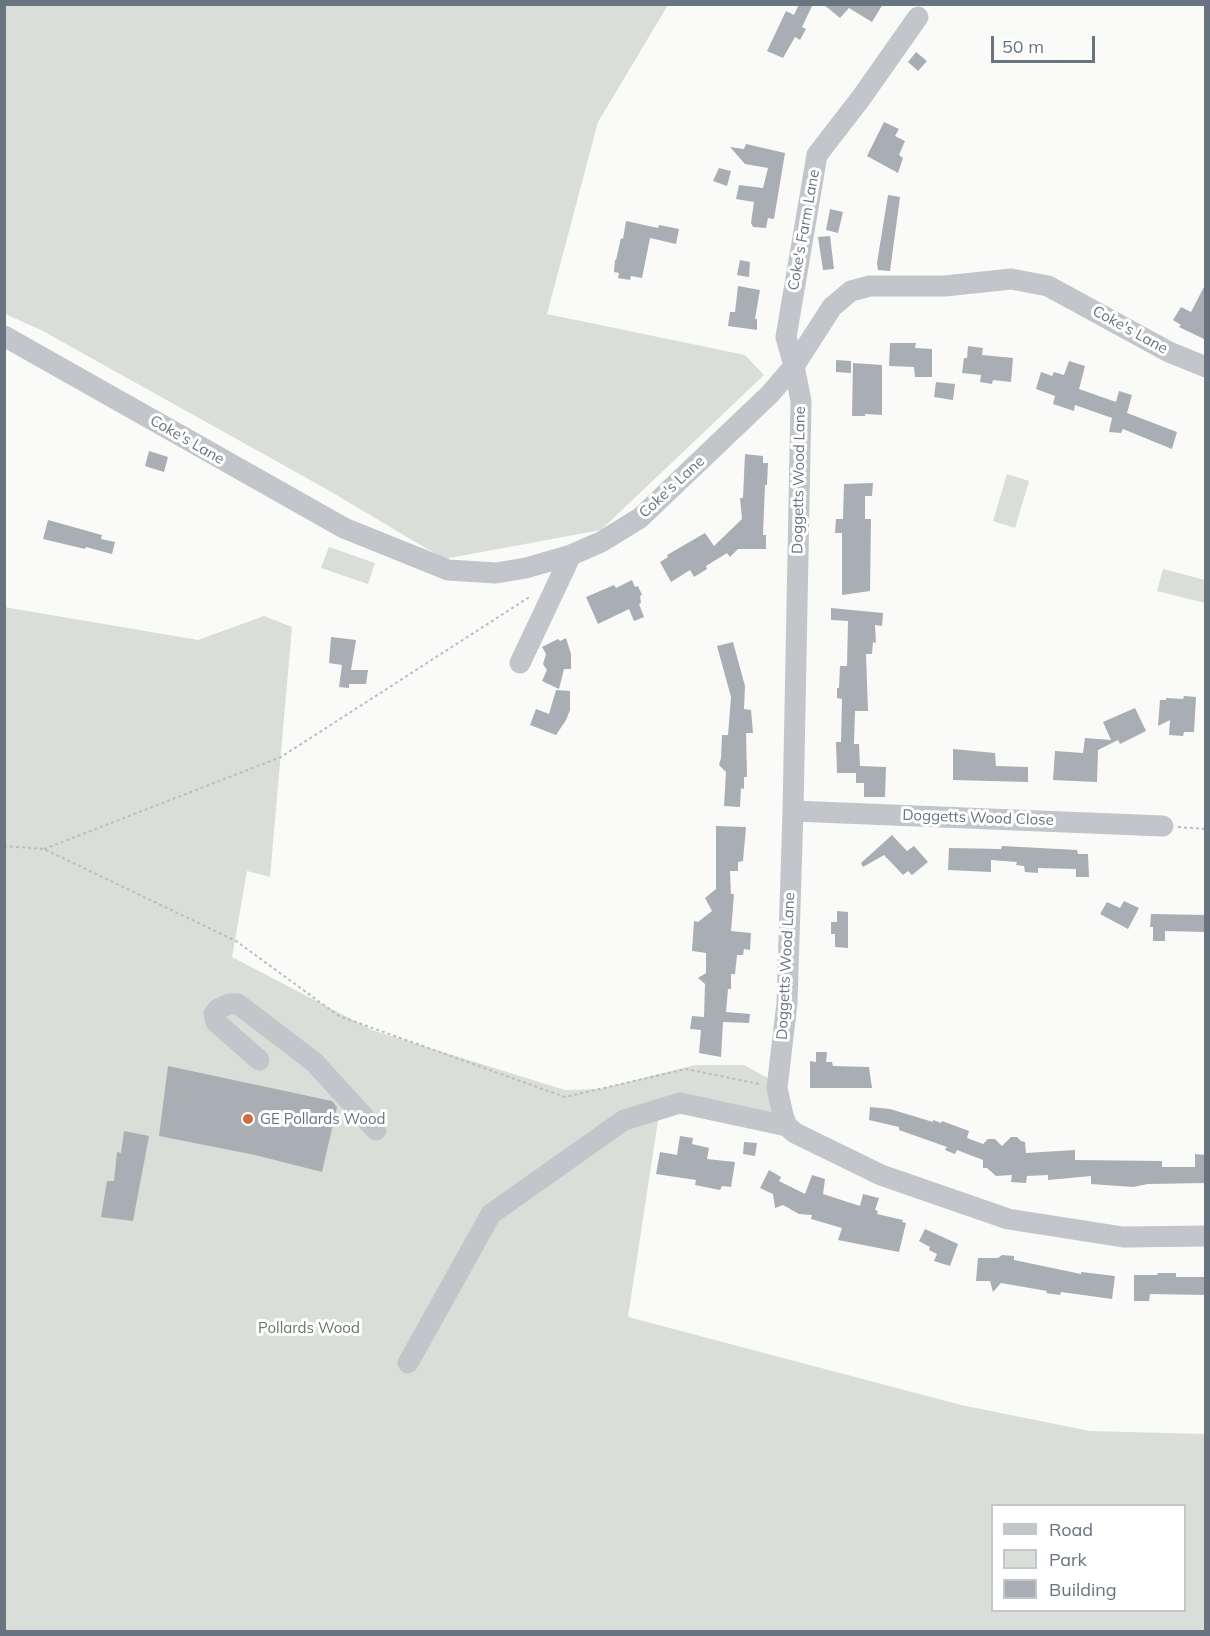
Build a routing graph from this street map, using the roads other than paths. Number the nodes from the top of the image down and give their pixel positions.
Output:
1 (918, 17) dead end
2 (4, 336) edge
3 (794, 366) junction
4 (1206, 367) edge
5 (571, 555) junction
6 (520, 663) dead end
7 (794, 811) junction
8 (1163, 826) road end
9 (259, 1060) dead end
10 (787, 1126) junction
11 (376, 1130) dead end
12 (1206, 1236) edge
13 (408, 1363) dead end

1 - 3 street, Coke's Farm Lane
2 - 5 street, Coke's Lane
3 - 4 street, Coke's Lane
3 - 5 street, Coke's Lane
3 - 7 street, Doggetts Wood Lane
5 - 6 street
7 - 8 street, Doggetts Wood Close
7 - 10 street, Doggetts Wood Lane
9 - 11 street
10 - 12 street
10 - 13 street

